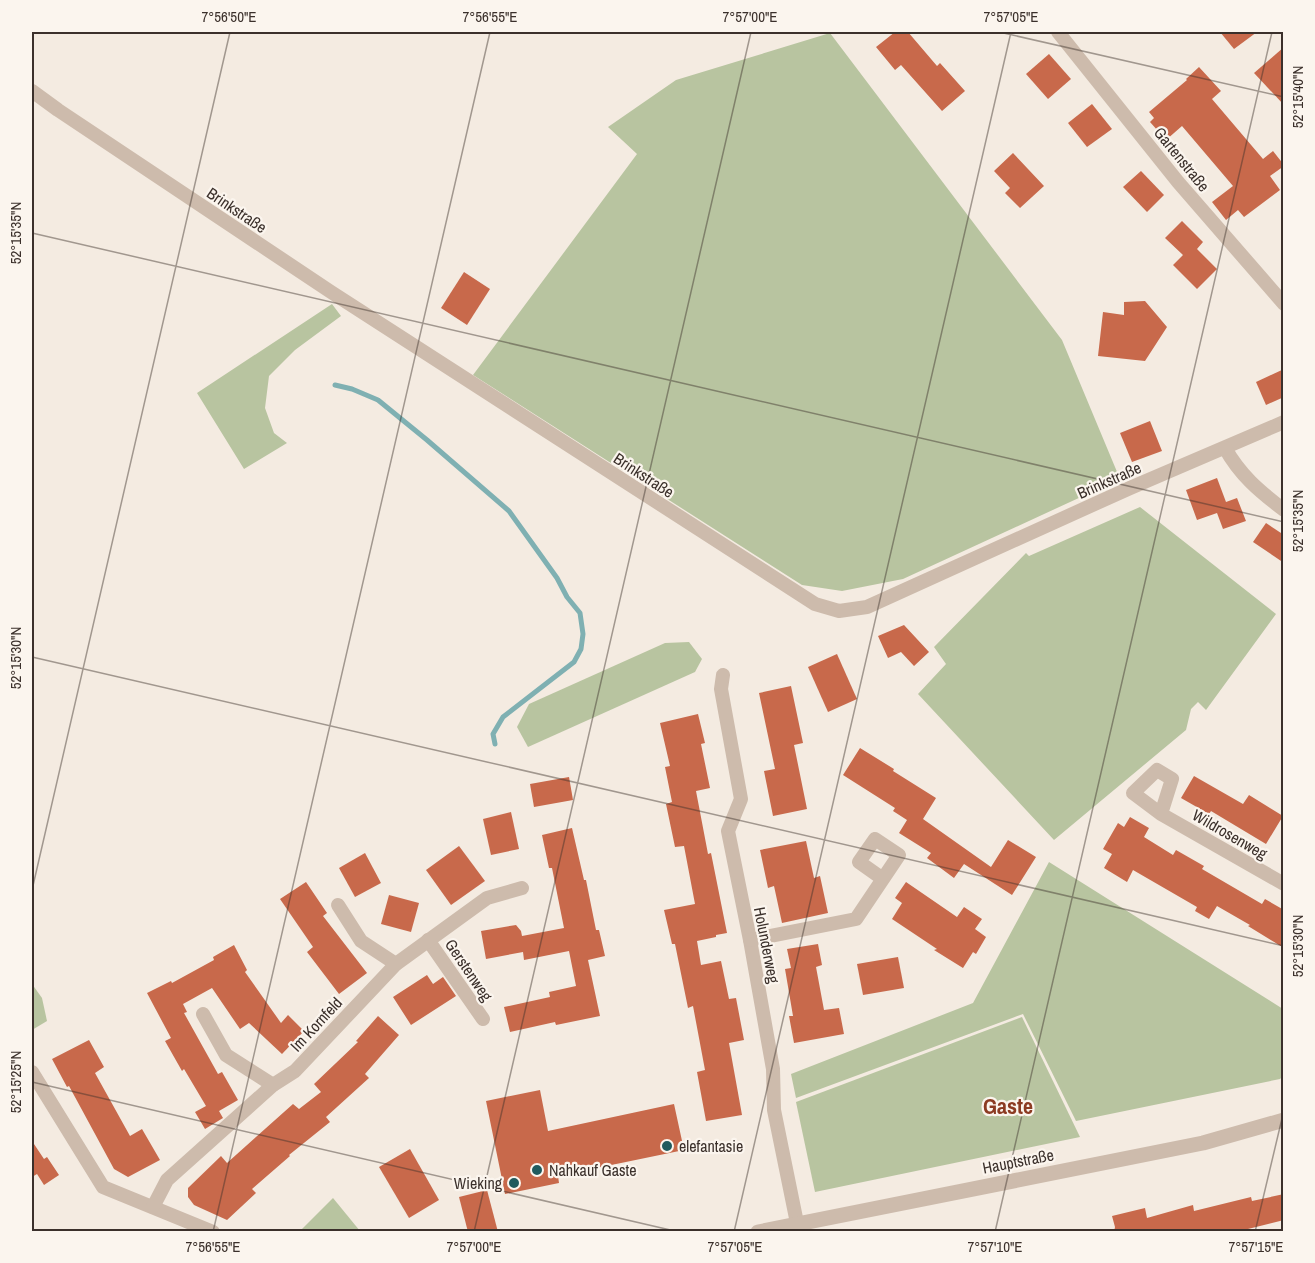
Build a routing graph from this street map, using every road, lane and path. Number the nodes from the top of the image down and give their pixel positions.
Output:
1 (1058, 32) edge
2 (32, 92) edge
3 (1284, 304) edge
4 (1284, 422) edge
5 (1224, 448) junction
6 (1284, 510) edge
7 (723, 675) dead end
8 (1161, 814) dead end
9 (883, 879) dead end
10 (1284, 884) edge
11 (522, 888) dead end
12 (338, 905) dead end
13 (429, 940) junction
14 (750, 940) junction
15 (396, 964) junction
16 (203, 1014) dead end
17 (483, 1019) dead end
18 (32, 1072) edge
19 (273, 1084) junction
20 (1284, 1120) edge
21 (153, 1207) junction
22 (190, 1222) junction
23 (797, 1223) junction
24 (178, 1232) edge
25 (213, 1232) edge
26 (758, 1232) edge

1 - 3 street, Gartenstraße
2 - 5 street, Brinkstraße
4 - 5 street, Brinkstraße
5 - 6 street
7 - 14 street, Holunderweg
8 - 10 street, Wildrosenweg
9 - 14 street
11 - 13 street, Im Kornfeld
12 - 15 street
13 - 15 street, Im Kornfeld
13 - 17 street, Gerstenweg
14 - 23 street, Holunderweg
15 - 19 street, Im Kornfeld
16 - 19 street
18 - 21 street
19 - 21 street, Im Kornfeld
20 - 23 street, Hauptstraße
21 - 22 street
22 - 24 street
22 - 25 street
23 - 26 street, Hauptstraße

